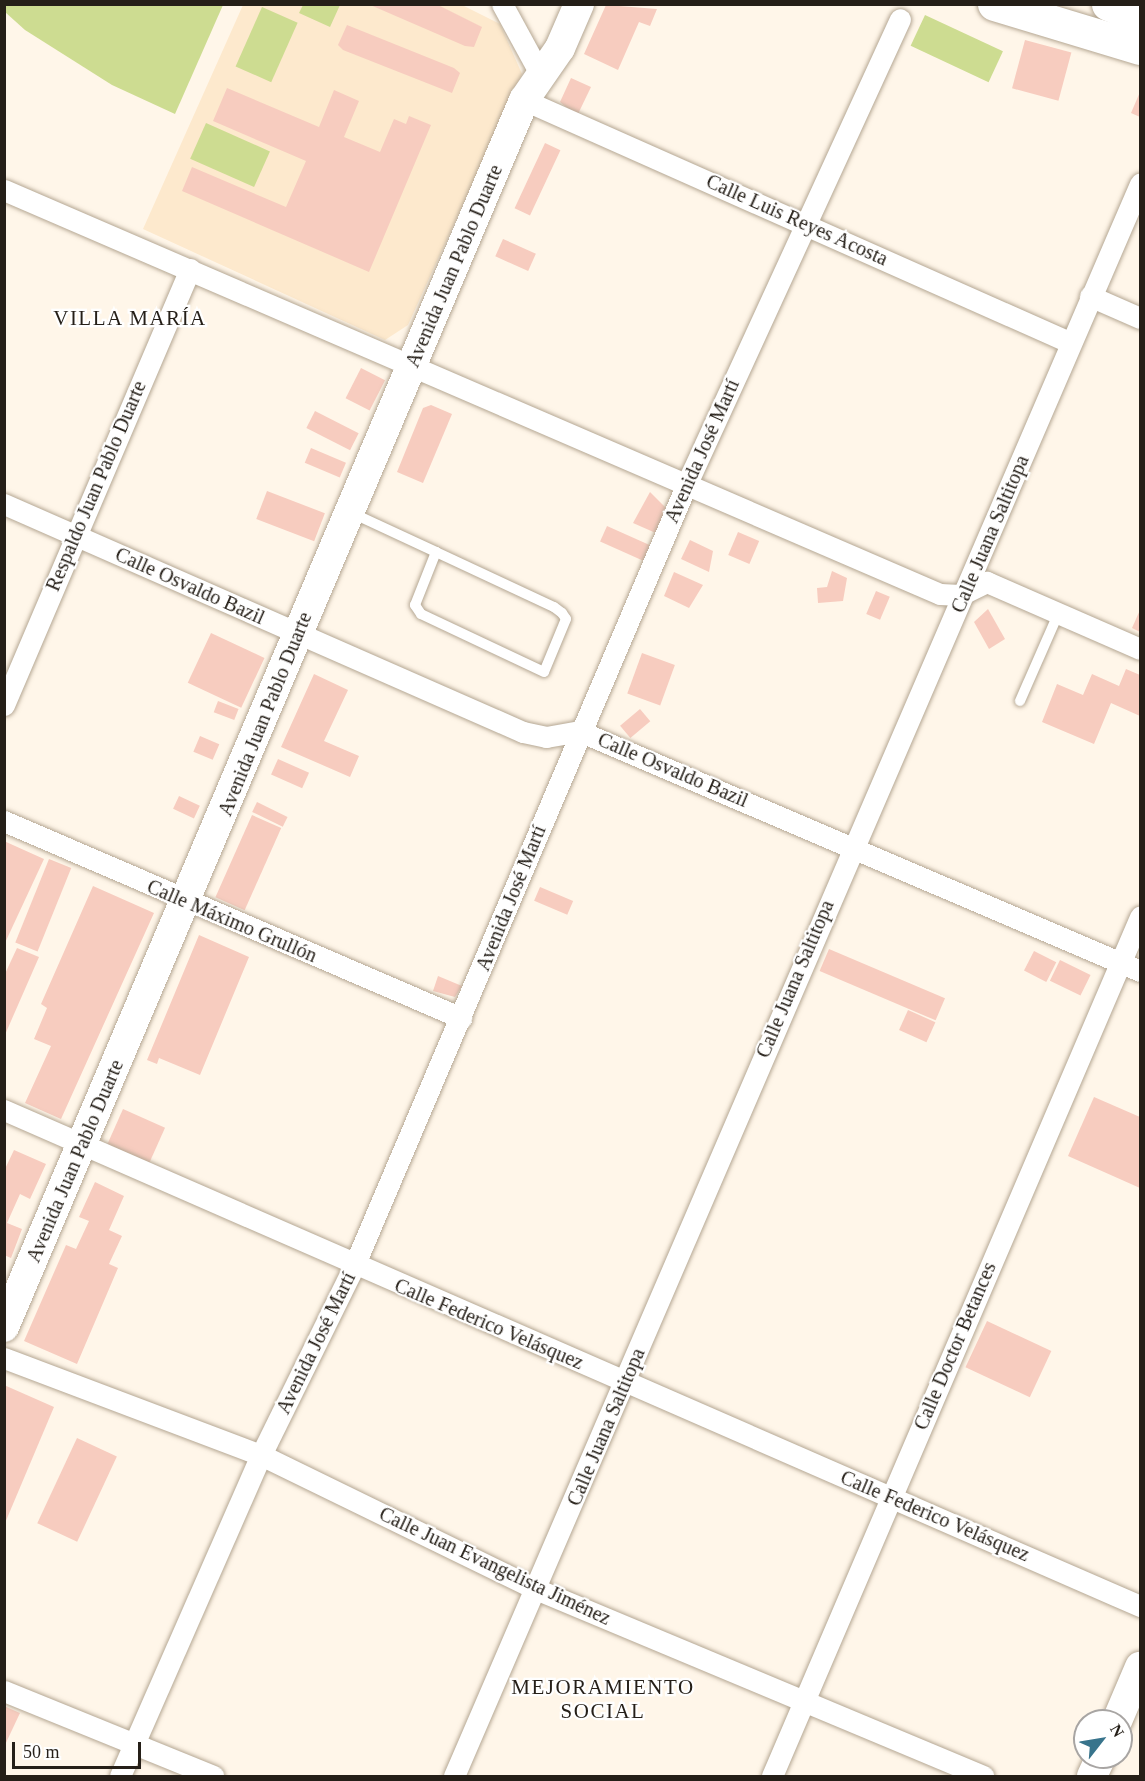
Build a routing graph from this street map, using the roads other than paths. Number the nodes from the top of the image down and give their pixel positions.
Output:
1 (502, 4) edge
2 (559, 4) edge
3 (579, 4) edge
4 (994, 4) edge
5 (1108, 4) edge
6 (1140, 17) edge
7 (900, 19) dead end
8 (1140, 48) edge
9 (539, 72) junction
10 (524, 100) junction
11 (1140, 184) edge
12 (4, 190) edge
13 (804, 223) junction
14 (190, 269) junction
15 (1090, 296) junction
16 (1140, 318) edge
17 (1068, 342) junction
18 (413, 363) junction
19 (688, 481) junction
20 (4, 504) edge
21 (349, 512) junction
22 (74, 534) junction
23 (436, 552) junction
24 (969, 590) junction
25 (1059, 612) junction
26 (297, 634) junction
27 (1140, 649) edge
28 (1020, 701) dead end
29 (4, 705) edge
30 (579, 731) junction
31 (4, 821) edge
32 (851, 845) junction
33 (188, 904) junction
34 (1140, 917) edge
35 (1120, 961) junction
36 (1140, 971) edge
37 (461, 1018) junction
38 (4, 1110) edge
39 (81, 1143) junction
40 (354, 1266) junction
41 (4, 1327) edge
42 (4, 1358) edge
43 (625, 1383) junction
44 (261, 1455) junction
45 (891, 1496) junction
46 (536, 1589) junction
47 (1140, 1606) edge
48 (1140, 1667) edge
49 (4, 1691) edge
50 (806, 1702) junction
51 (1122, 1709) edge
52 (134, 1742) junction
53 (120, 1776) edge
54 (213, 1776) edge
55 (454, 1776) edge
56 (772, 1776) edge
57 (984, 1776) edge

1 - 9 street
2 - 9 main road
3 - 9 main road
4 - 8 main road
5 - 6 main road
7 - 13 street, Avenida José Martí
9 - 10 main road, Avenida Juan Pablo Duarte
10 - 13 street, Calle Luis Reyes Acosta
10 - 18 main road, Avenida Juan Pablo Duarte
11 - 15 street, Calle Juana Saltitopa
12 - 14 street
13 - 17 street, Calle Luis Reyes Acosta
13 - 19 street, Avenida José Martí
14 - 18 street
14 - 22 street, Respaldo Juan Pablo Duarte
15 - 16 street
15 - 17 street, Calle Juana Saltitopa
17 - 24 street, Calle Juana Saltitopa
18 - 19 street
18 - 21 main road, Avenida Juan Pablo Duarte
19 - 24 street
19 - 30 street, Avenida José Martí
20 - 22 street, Calle Osvaldo Bazil
21 - 23 lane
21 - 26 main road, Avenida Juan Pablo Duarte
22 - 26 street, Calle Osvaldo Bazil
22 - 29 street, Respaldo Juan Pablo Duarte
23 - 23 lane
24 - 25 street
24 - 32 street, Calle Juana Saltitopa
25 - 27 street
25 - 28 lane
26 - 30 street, Calle Osvaldo Bazil
26 - 33 main road, Avenida Juan Pablo Duarte
30 - 32 street, Calle Osvaldo Bazil
30 - 37 street, Avenida José Martí
31 - 33 street, Calle Máximo Grullón
32 - 35 street, Calle Osvaldo Bazil
32 - 43 street, Calle Juana Saltitopa
33 - 37 street, Calle Máximo Grullón
33 - 39 main road, Avenida Juan Pablo Duarte
34 - 35 street, Calle Doctor Betances
35 - 36 street, Calle Osvaldo Bazil
35 - 45 street, Calle Doctor Betances
37 - 40 street, Avenida José Martí
38 - 39 street, Calle Federico Velásquez
39 - 40 street, Calle Federico Velásquez
39 - 41 main road, Avenida Juan Pablo Duarte
40 - 43 street, Calle Federico Velásquez
40 - 44 street, Avenida José Martí
42 - 44 street, Calle Juan Evangelista Jiménez
43 - 45 street, Calle Federico Velásquez
43 - 46 street, Calle Juana Saltitopa
44 - 46 street, Calle Juan Evangelista Jiménez
44 - 52 street, Avenida José Martí
45 - 47 street, Calle Federico Velásquez
45 - 50 street, Calle Doctor Betances
46 - 50 street, Calle Juan Evangelista Jiménez
46 - 55 street, Calle Juana Saltitopa
48 - 51 main road
49 - 52 street
50 - 56 street, Calle Doctor Betances
50 - 57 street, Calle Juan Evangelista Jiménez
52 - 53 street, Avenida José Martí
52 - 54 street

